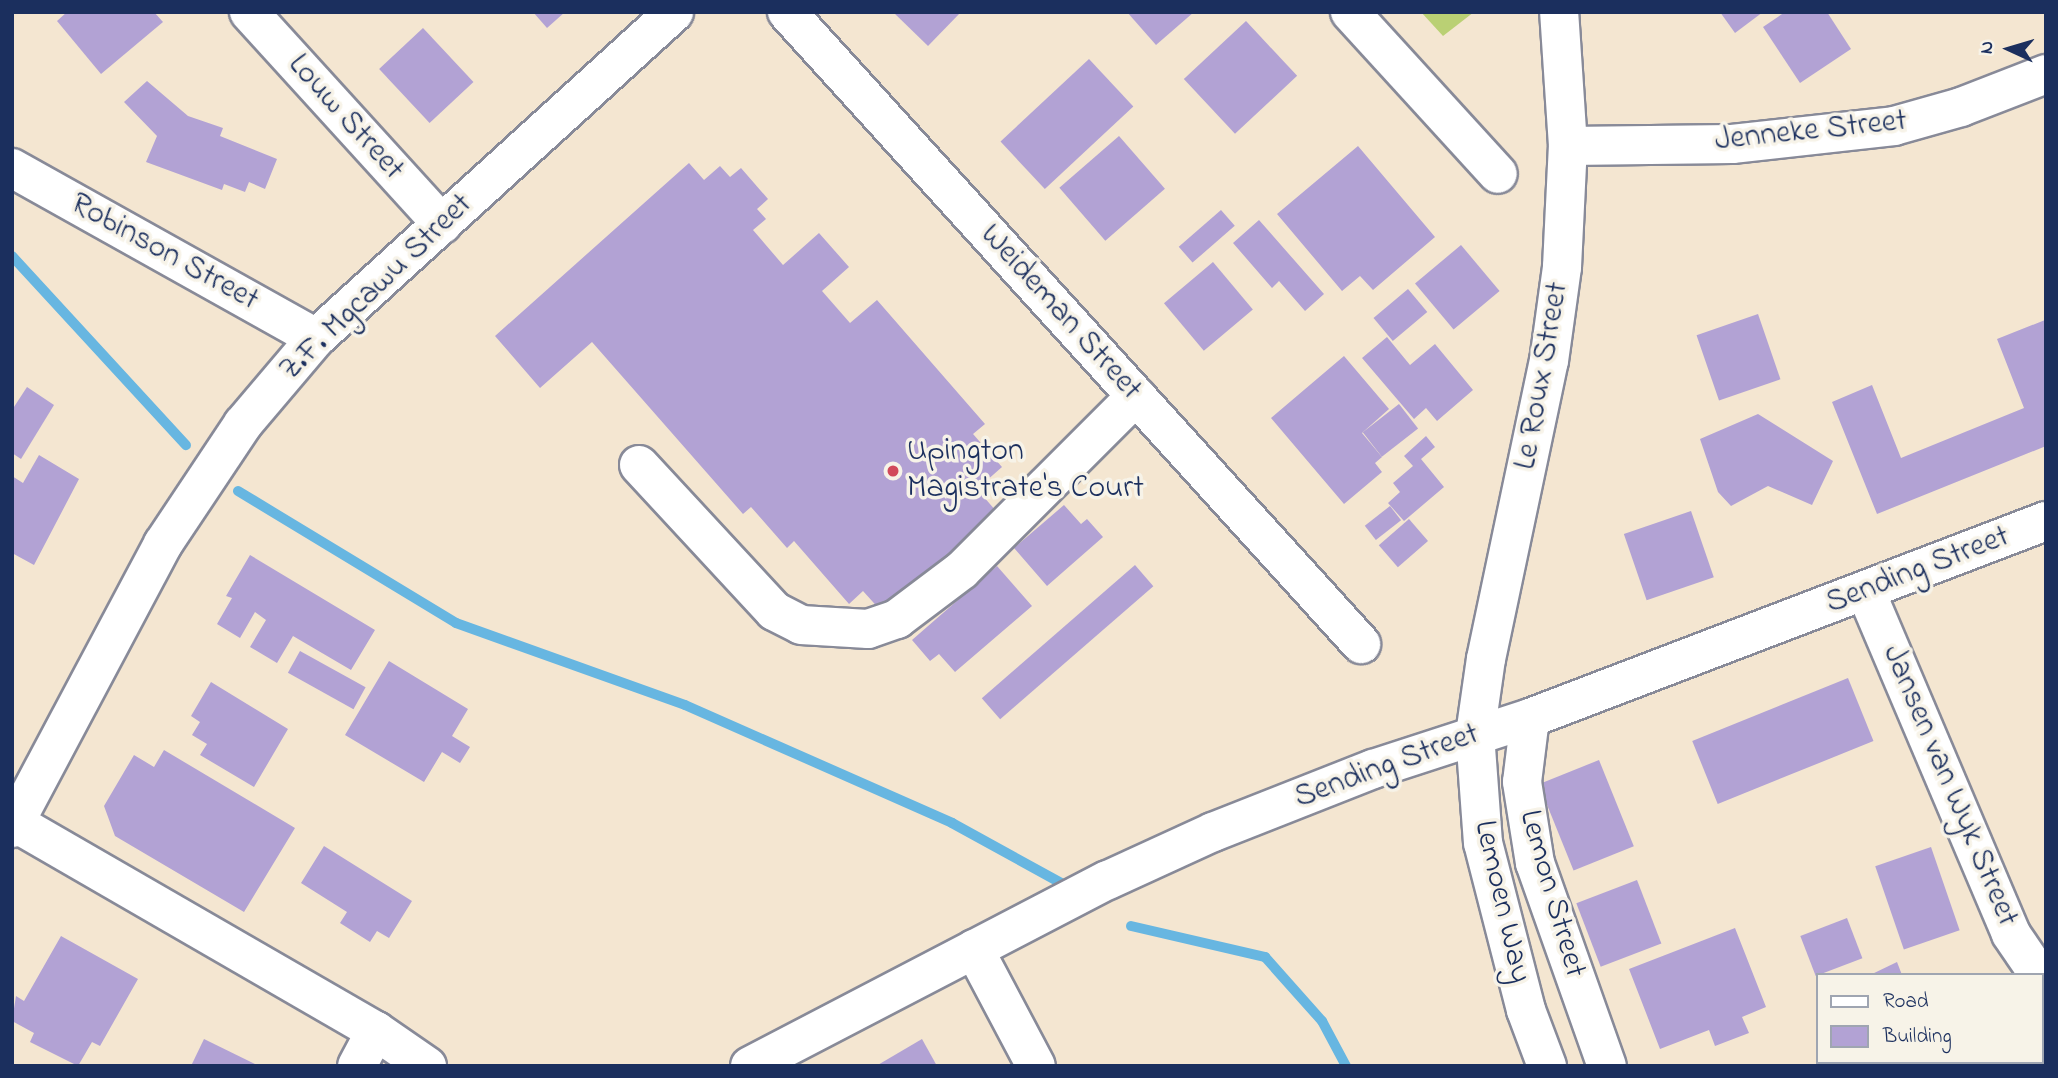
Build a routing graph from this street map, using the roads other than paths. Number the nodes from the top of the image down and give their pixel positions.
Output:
1 (249, 12) edge
2 (674, 12) edge
3 (787, 12) edge
4 (1350, 12) edge
5 (1559, 12) edge
6 (2046, 74) edge
7 (1568, 146) junction
8 (12, 168) edge
9 (1498, 174) dead end
10 (442, 224) junction
11 (316, 338) junction
12 (1136, 396) junction
13 (639, 465) dead end
14 (2046, 521) edge
15 (1866, 592) junction
16 (1361, 644) dead end
17 (1530, 718) junction
18 (1475, 735) junction
19 (13, 824) edge
20 (974, 949) junction
21 (2038, 973) edge
22 (376, 1031) junction
23 (357, 1066) edge
24 (427, 1066) edge
25 (750, 1066) edge
26 (1036, 1066) edge
27 (1547, 1066) edge
28 (1607, 1066) edge

1 - 10 main road, Louw Street
2 - 10 main road, Z.F. Mgcawu Street
3 - 12 main road, Weideman Street
4 - 9 main road
5 - 7 main road, Le Roux Street
6 - 7 main road, Jenneke Street
7 - 18 main road, Le Roux Street
8 - 11 main road, Robinson Street
10 - 11 main road, Z.F. Mgcawu Street
11 - 19 main road, Z.F. Mgcawu Street
12 - 13 main road
12 - 16 main road, Weideman Street
14 - 15 main road, Sending Street
15 - 17 main road, Sending Street
15 - 21 main road, Jansen van Wyk Street
17 - 18 main road, Sending Street
17 - 28 main road, Lemon Street
18 - 20 main road, Sending Street
18 - 27 main road, Lemoen Way
19 - 22 main road
20 - 25 main road, Sending Street
20 - 26 main road
22 - 23 main road
22 - 24 main road

